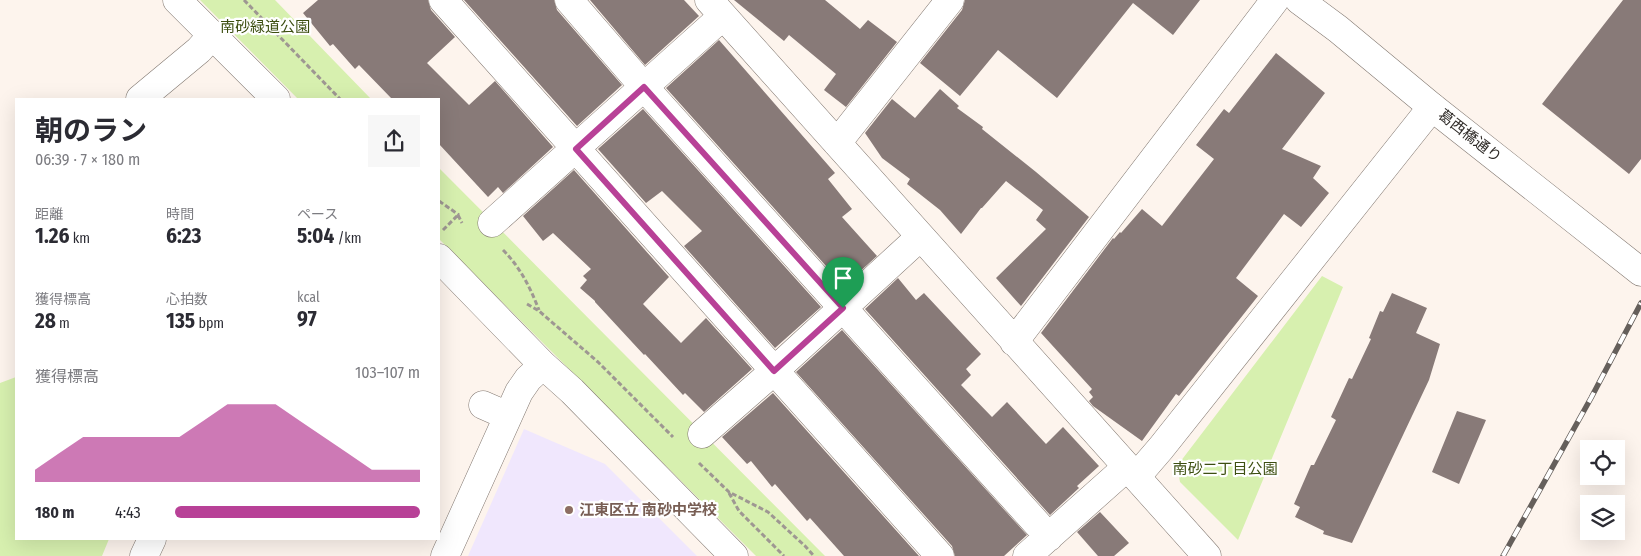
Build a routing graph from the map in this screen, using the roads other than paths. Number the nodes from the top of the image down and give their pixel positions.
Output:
1 (178, 0) edge
2 (442, 0) edge
3 (569, 0) edge
4 (950, 0) edge
5 (1275, 0) edge
6 (1299, 0) edge
7 (716, 8) edge
8 (212, 35) junction
9 (147, 84) edge
10 (644, 87) junction
11 (275, 98) edge
12 (1432, 107) junction
13 (837, 143) junction
14 (576, 149) junction
15 (479, 222) road end
16 (920, 237) junction
17 (440, 259) edge
18 (1641, 272) edge
19 (843, 308) junction
20 (1014, 342) junction
21 (543, 365) junction
22 (774, 371) junction
23 (483, 405) dead end
24 (508, 416) junction
25 (691, 444) road end
26 (1131, 472) junction
27 (1049, 536) junction
28 (152, 540) edge
29 (144, 556) edge
30 (444, 556) edge
31 (734, 556) edge
32 (940, 556) edge
33 (1027, 556) edge
34 (1207, 556) edge

1 - 8 street
2 - 14 street
3 - 10 street
4 - 13 street
5 - 20 street
6 - 12 street, 葛西橋通り
7 - 10 street
7 - 13 street
8 - 9 street
8 - 11 street
10 - 14 street
10 - 19 street
12 - 18 street, 葛西橋通り
12 - 26 street
13 - 16 street
14 - 15 street
14 - 22 street
16 - 19 street
16 - 20 street
17 - 21 street
19 - 22 street
19 - 27 street
20 - 26 street
21 - 24 street
21 - 31 street
22 - 25 street
22 - 32 street
23 - 24 street
24 - 30 street
26 - 27 street
26 - 34 street
27 - 33 street
28 - 29 street

